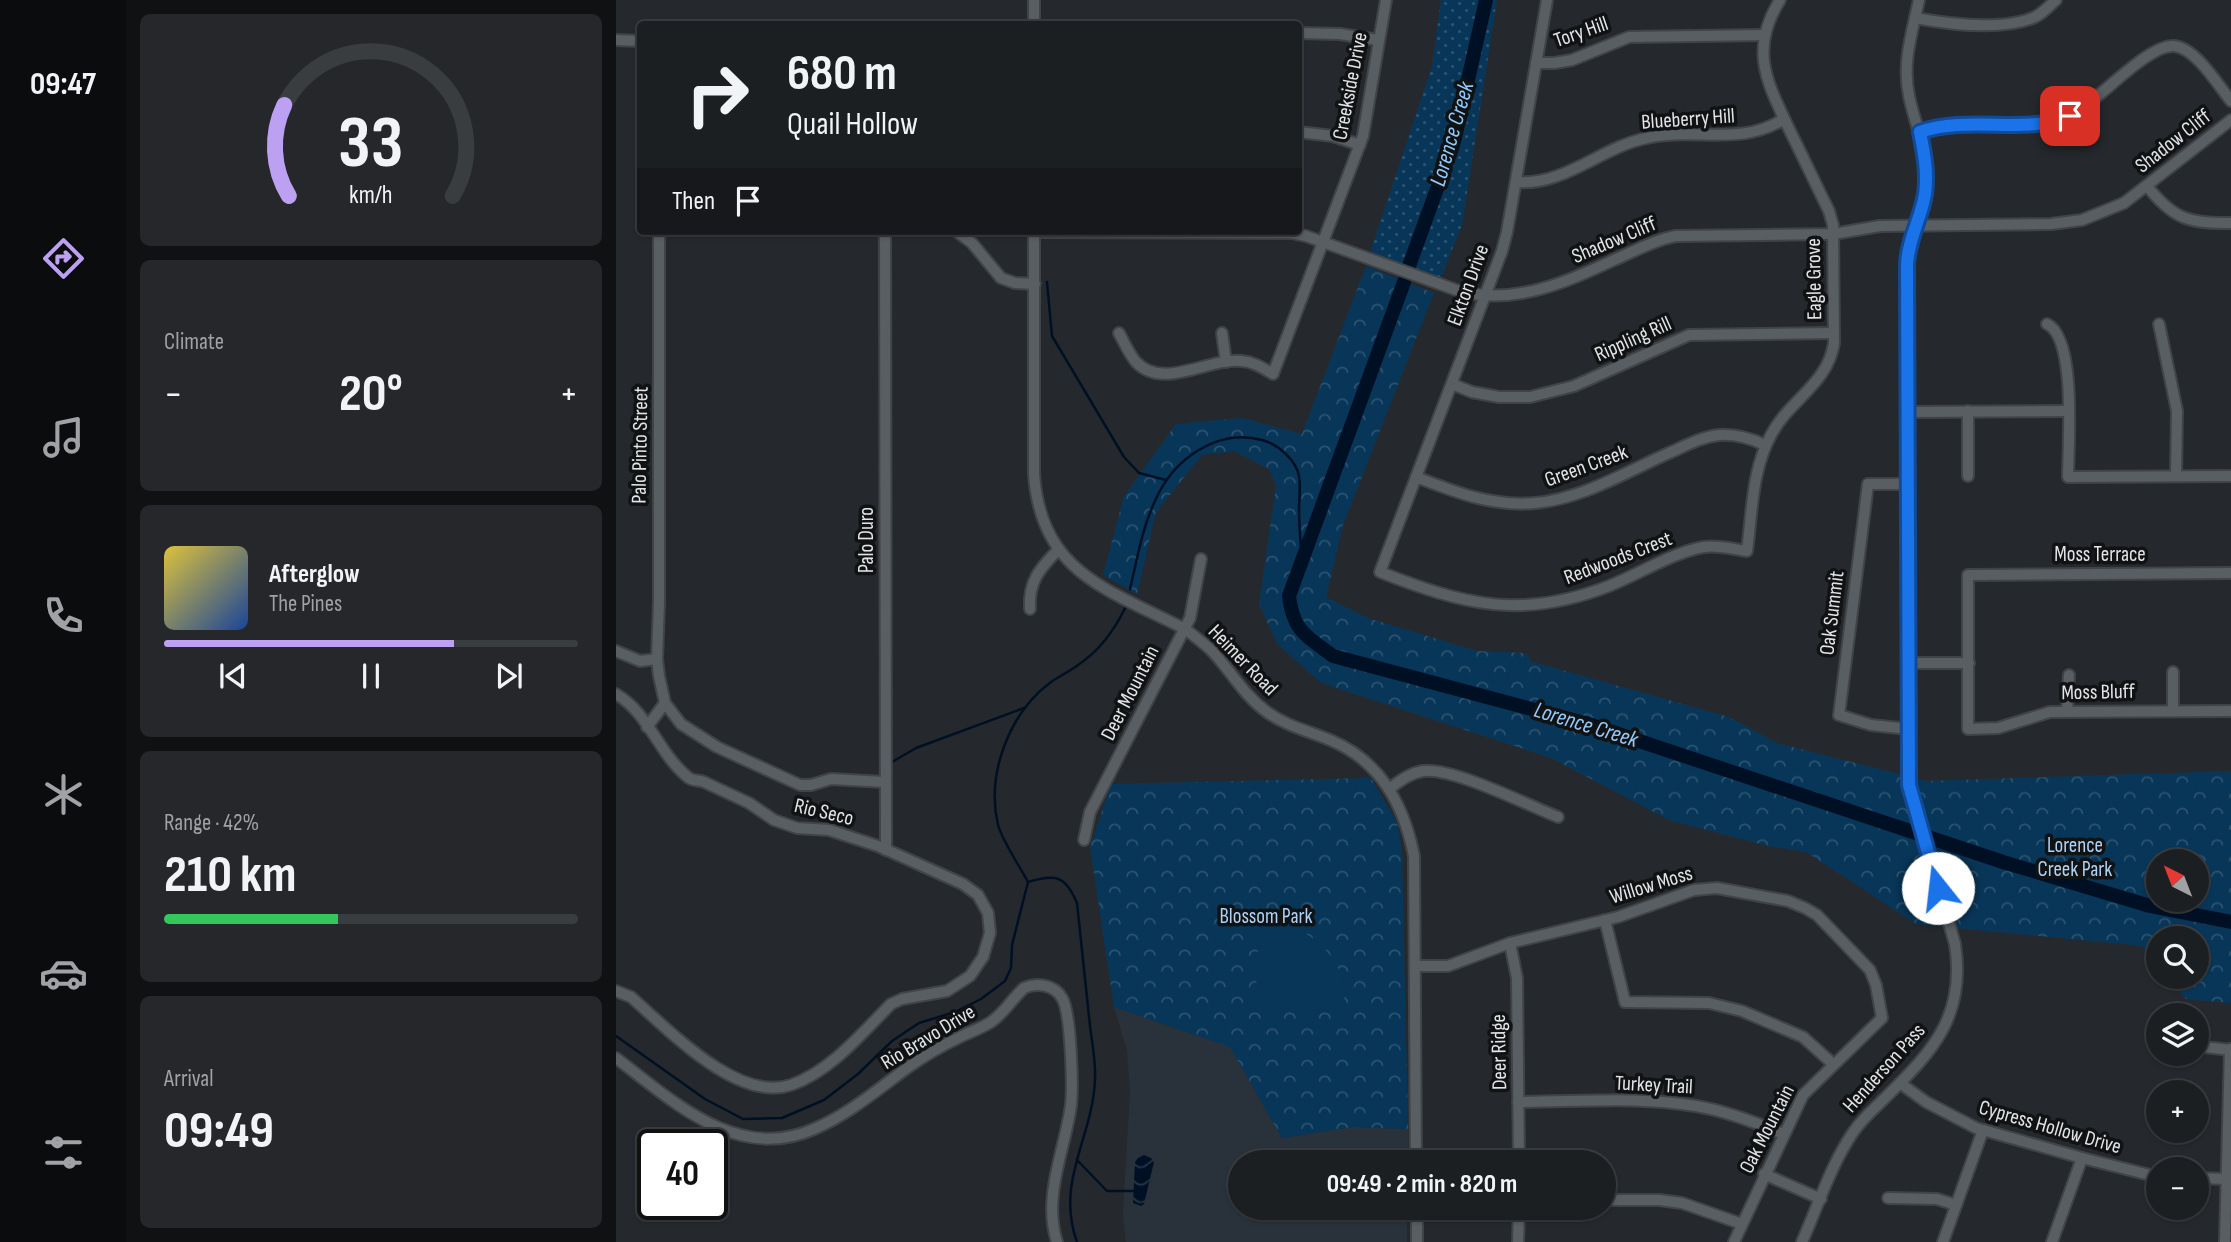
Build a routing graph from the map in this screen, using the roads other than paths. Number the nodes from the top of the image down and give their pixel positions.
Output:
1 (1034, 0) edge
2 (1386, 0) edge
3 (1547, 0) edge
4 (1780, 0) edge
5 (1919, 0) edge
6 (2056, 0) edge
7 (1915, 18) junction
8 (1034, 21) edge
9 (1302, 33) edge
10 (1764, 35) junction
11 (616, 40) edge
12 (1378, 40) junction
13 (637, 41) edge
14 (1536, 63) junction
15 (2231, 101) edge
16 (1784, 119) junction
17 (2231, 120) edge
18 (1302, 132) edge
19 (1920, 132) junction
20 (1360, 145) junction
21 (1516, 182) junction
22 (2147, 186) junction
23 (2231, 223) edge
24 (1916, 226) junction
25 (1833, 234) junction
26 (659, 235) edge
27 (885, 235) edge
28 (961, 235) edge
29 (1034, 235) edge
30 (1298, 235) edge
31 (1323, 243) junction
32 (1035, 284) junction
33 (1485, 296) junction
34 (2047, 324) dead end
35 (2159, 324) dead end
36 (1119, 333) dead end
37 (1222, 333) dead end
38 (1834, 333) junction
39 (1226, 362) junction
40 (1452, 384) junction
41 (1968, 411) junction
42 (2067, 411) junction
43 (1908, 412) junction
44 (1765, 445) junction
45 (1968, 476) dead end
46 (2176, 476) junction
47 (2231, 476) edge
48 (1416, 477) junction
49 (1908, 484) junction
50 (1058, 550) junction
51 (1747, 551) joint
52 (1201, 559) dead end
53 (1380, 572) joint
54 (2231, 573) edge
55 (1030, 608) dead end
56 (1185, 629) junction
57 (616, 651) edge
58 (657, 659) junction
59 (1909, 663) junction
60 (1969, 663) junction
61 (2173, 672) dead end
62 (2069, 675) dead end
63 (616, 694) edge
64 (665, 703) junction
65 (2067, 711) junction
66 (2173, 711) junction
67 (2231, 711) edge
68 (648, 727) junction
69 (1909, 729) junction
70 (885, 782) junction
71 (1389, 789) junction
72 (1558, 817) dead end
73 (1084, 840) dead end
74 (886, 850) junction
75 (1605, 920) junction
76 (1510, 943) junction
77 (1415, 966) junction
78 (616, 991) edge
79 (1882, 1018) joint
80 (2209, 1047) edge
81 (2231, 1050) edge
82 (616, 1058) edge
83 (1833, 1064) junction
84 (1900, 1083) junction
85 (1518, 1102) junction
86 (1983, 1130) junction
87 (1783, 1134) junction
88 (1416, 1150) edge
89 (1519, 1150) edge
90 (2082, 1158) junction
91 (1764, 1174) junction
92 (2146, 1174) edge
93 (2209, 1178) edge
94 (2227, 1179) junction
95 (1888, 1198) dead end
96 (1821, 1199) junction
97 (1616, 1200) edge
98 (1956, 1205) junction
99 (1417, 1220) edge
100 (1519, 1220) edge
101 (1742, 1224) junction
102 (1057, 1242) edge
103 (1417, 1242) edge
104 (1518, 1242) edge
105 (1734, 1242) edge
106 (1802, 1242) edge
107 (1943, 1242) edge
108 (2052, 1242) edge
109 (2225, 1242) edge

1 - 8 street
2 - 12 street, Creekside Drive
3 - 14 street, Elkton Drive
4 - 10 street, Eagle Grove
5 - 7 street, Henderson Pass
6 - 7 street
7 - 19 street, Henderson Pass
9 - 12 street
10 - 14 street, Tory Hill
10 - 16 street, Eagle Grove
11 - 13 street
12 - 20 street, Creekside Drive
14 - 21 street, Elkton Drive
15 - 19 street
16 - 21 street, Blueberry Hill
16 - 25 street, Eagle Grove
17 - 22 street, Shadow Cliff
18 - 20 street
19 - 24 street, Henderson Pass
20 - 31 street, Creekside Drive
21 - 33 street, Elkton Drive
22 - 23 street
22 - 24 street, Shadow Cliff
24 - 25 street, Shadow Cliff
24 - 43 street, Henderson Pass
25 - 33 street, Shadow Cliff
25 - 38 street, Eagle Grove
26 - 58 street, Palo Pinto Street
27 - 70 street, Palo Duro
28 - 32 street
29 - 32 street, Heimer Road
30 - 31 street, Shadow Cliff
31 - 33 street, Shadow Cliff
31 - 39 street, Creekside Drive
32 - 50 street, Heimer Road
33 - 40 street, Elkton Drive
34 - 42 street
35 - 46 street
36 - 39 street
37 - 39 street
38 - 40 street, Rippling Rill
38 - 44 street, Eagle Grove
40 - 48 street, Elkton Drive
41 - 42 street
41 - 43 street
41 - 45 street
42 - 46 street
43 - 49 street, Henderson Pass
44 - 48 street, Green Creek
44 - 51 street, Eagle Grove
46 - 47 street
48 - 53 street, Elkton Drive
49 - 59 street, Henderson Pass
49 - 69 street, Oak Summit
50 - 55 street
50 - 56 street, Heimer Road
51 - 53 street, Redwoods Crest
52 - 56 street, Deer Mountain
54 - 60 street, Moss Terrace
56 - 71 street, Heimer Road
56 - 73 street, Deer Mountain
57 - 58 street
58 - 64 street
59 - 60 street
59 - 69 street, Henderson Pass
60 - 65 street, Moss Bluff
61 - 66 street
62 - 65 street
63 - 68 street, Rio Seco
64 - 68 street
64 - 70 street, Rio Seco
65 - 66 street, Moss Bluff
66 - 67 street, Moss Bluff
68 - 74 street, Rio Seco
69 - 84 street, Henderson Pass
70 - 74 street, Palo Duro
71 - 72 street
71 - 77 street, Heimer Road
74 - 78 street, Rio Seco
75 - 76 street, Willow Moss
75 - 79 street, Willow Moss
75 - 83 street
76 - 77 street, Willow Moss
76 - 85 street, Deer Ridge
77 - 88 street, Heimer Road
79 - 83 street, Oak Mountain
80 - 81 street
81 - 94 street
82 - 102 street, Rio Bravo Drive
83 - 87 street, Oak Mountain
84 - 86 street, Cypress Hollow Drive
84 - 96 street, Henderson Pass
85 - 87 street, Turkey Trail
85 - 89 street, Deer Ridge
86 - 90 street, Cypress Hollow Drive
86 - 98 street
87 - 91 street, Oak Mountain
90 - 92 street, Cypress Hollow Drive
90 - 108 street
91 - 96 street
91 - 101 street, Oak Mountain
93 - 94 street
94 - 109 street
95 - 98 street
96 - 106 street, Henderson Pass
97 - 101 street
98 - 107 street
99 - 103 street
100 - 104 street
101 - 105 street, Oak Mountain

